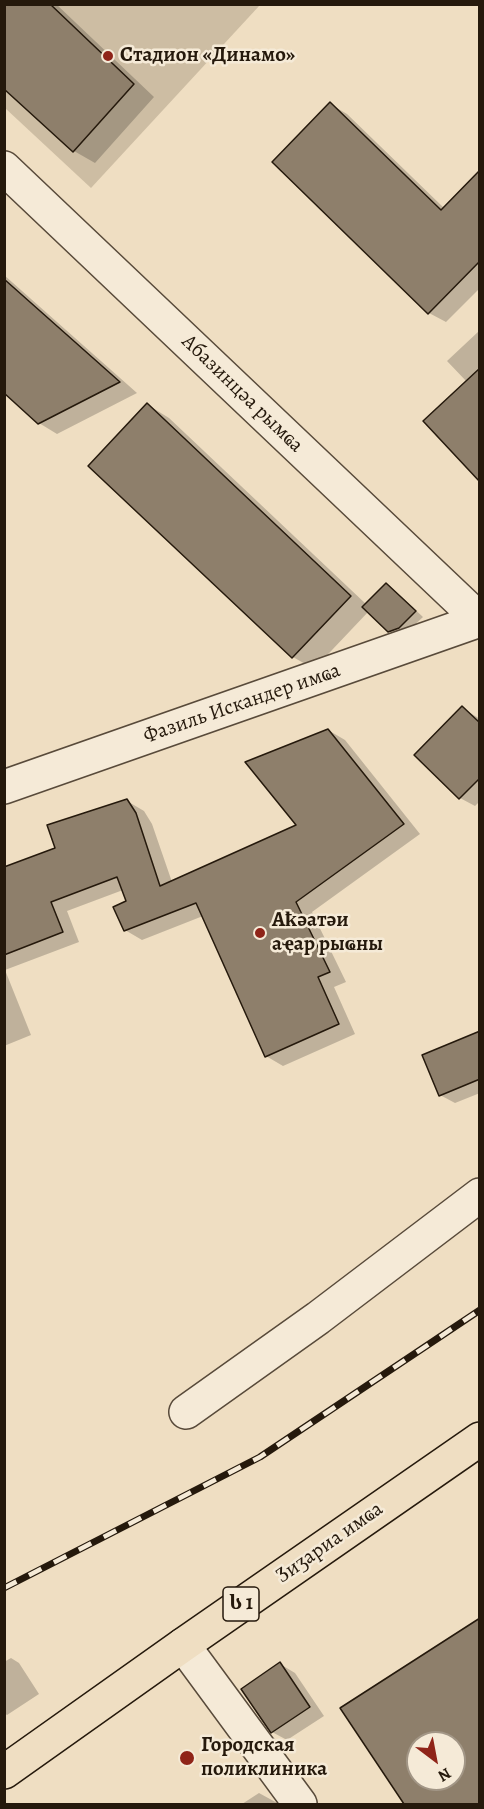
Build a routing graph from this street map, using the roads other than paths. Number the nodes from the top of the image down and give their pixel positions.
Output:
1 (4, 168) edge
2 (480, 620) edge
3 (4, 788) edge
4 (480, 1195) edge
5 (186, 1412) dead end
6 (480, 1439) edge
7 (183, 1645) junction
8 (4, 1772) edge
9 (300, 1804) edge

1 - 2 street, Абазинцәа рымҩа
2 - 3 street, Фазиль Искандер имҩа
4 - 5 street
6 - 7 highway, Ӡиӡариа имҩа / ს 1
7 - 8 highway, Ӡиӡариа имҩа / ს 1
7 - 9 street

